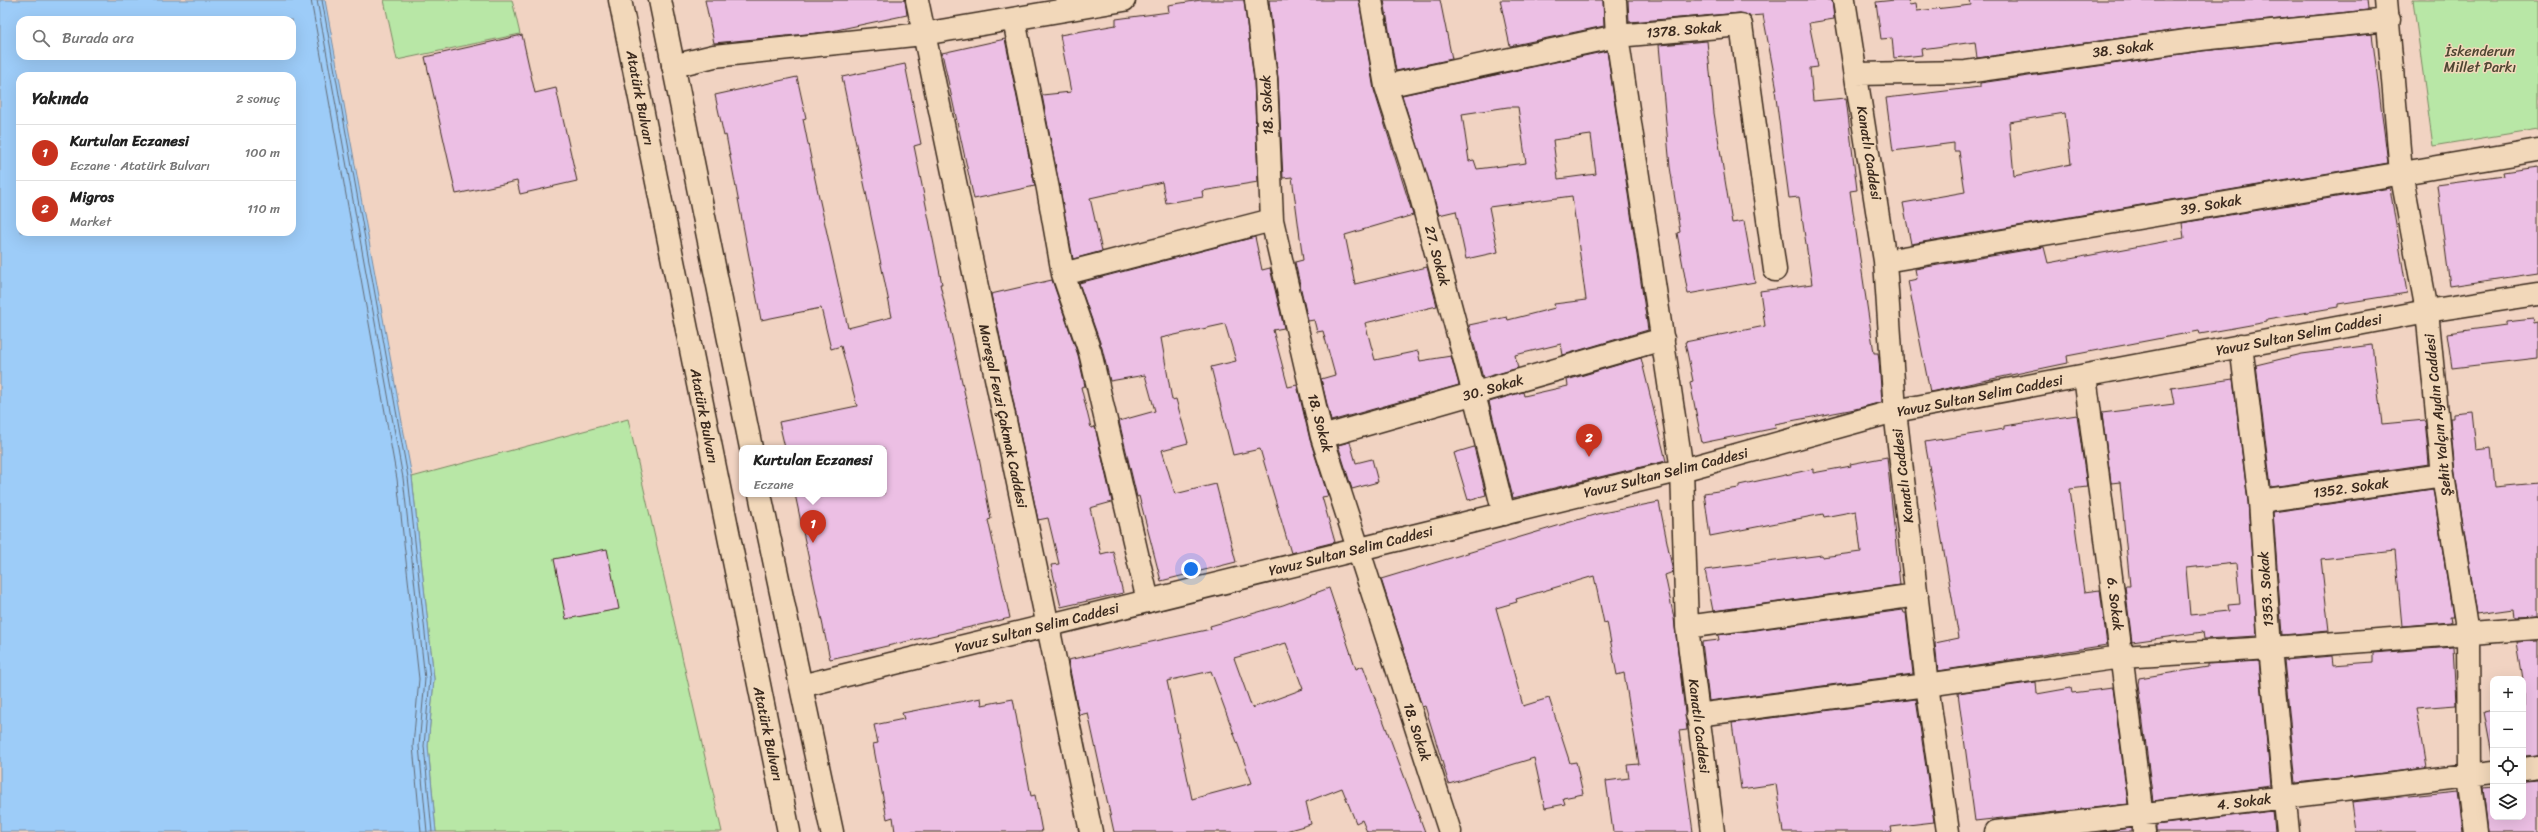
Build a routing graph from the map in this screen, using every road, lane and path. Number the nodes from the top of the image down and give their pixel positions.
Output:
1 (620, 0) edge
2 (660, 0) edge
3 (917, 0) edge
4 (1124, 0) edge
5 (1256, 0) edge
6 (1371, 0) edge
7 (1615, 0) edge
8 (1844, 0) edge
9 (2387, 10) edge
10 (1014, 20) junction
11 (923, 34) junction
12 (1617, 36) junction
13 (673, 66) junction
14 (1856, 74) junction
15 (1386, 86) junction
16 (2538, 150) edge
17 (2400, 172) junction
18 (1272, 220) junction
19 (1885, 261) junction
20 (1775, 270) dead end
21 (1063, 274) junction
22 (2538, 294) edge
23 (2428, 311) junction
24 (1663, 339) junction
25 (2242, 345) junction
26 (2085, 376) junction
27 (1474, 394) junction
28 (1895, 411) junction
29 (1322, 437) junction
30 (750, 445) edge
31 (1682, 470) junction
32 (2442, 475) junction
33 (761, 497) edge
34 (2260, 501) junction
35 (1504, 514) junction
36 (1358, 549) junction
37 (1917, 595) junction
38 (1148, 601) junction
39 (1046, 626) junction
40 (1687, 627) junction
41 (2538, 628) edge
42 (2468, 634) junction
43 (2270, 648) junction
44 (2121, 657) junction
45 (801, 686) junction
46 (1927, 686) junction
47 (1697, 715) junction
48 (2538, 767) edge
49 (2526, 769) edge
50 (2490, 772) edge
51 (2469, 775) junction
52 (2283, 797) junction
53 (2143, 824) edge
54 (789, 832) edge
55 (832, 832) edge
56 (1091, 832) edge
57 (1450, 832) edge
58 (1713, 832) edge
59 (1948, 832) edge
60 (1996, 832) edge
61 (2288, 832) edge
62 (2476, 832) edge

1 - 54 street, Atatürk Bulvarı
2 - 13 street
3 - 11 street, Mareşal Fevzi Çakmak Caddesi
4 - 10 street
5 - 18 street, 18. Sokak
6 - 15 street, 27. Sokak
7 - 12 street, Kanatlı Caddesi
8 - 14 street, Kanatlı Caddesi
9 - 14 street, 38. Sokak
9 - 17 street, Şehit Yalçın Aydın Caddesi
10 - 11 street
10 - 21 street
11 - 13 street
11 - 39 street, Mareşal Fevzi Çakmak Caddesi
12 - 15 street, 1378. Sokak
12 - 20 street, 1378. Sokak
12 - 24 street, Kanatlı Caddesi
13 - 30 street
14 - 19 street, Kanatlı Caddesi
15 - 27 street, 27. Sokak
16 - 17 street, 39. Sokak
17 - 19 street, 39. Sokak
17 - 23 street, Şehit Yalçın Aydın Caddesi
18 - 21 street
18 - 29 street, 18. Sokak
19 - 28 street, Kanatlı Caddesi
21 - 38 street
22 - 23 street, Yavuz Sultan Selim Caddesi
23 - 25 street, Yavuz Sultan Selim Caddesi
23 - 32 street, Şehit Yalçın Aydın Caddesi
24 - 27 street, 30. Sokak
24 - 31 street, Kanatlı Caddesi
25 - 26 street, Yavuz Sultan Selim Caddesi
25 - 34 street, 1353. Sokak
26 - 28 street, Yavuz Sultan Selim Caddesi
26 - 44 street, 6. Sokak
27 - 29 street, 30. Sokak
27 - 35 street, 27. Sokak
28 - 31 street, Yavuz Sultan Selim Caddesi
28 - 37 street, Kanatlı Caddesi
29 - 36 street, 18. Sokak
31 - 35 street, Yavuz Sultan Selim Caddesi
31 - 40 street, Kanatlı Caddesi
32 - 34 street, 1352. Sokak
32 - 42 street, Şehit Yalçın Aydın Caddesi
33 - 45 street
34 - 43 street, 1353. Sokak
35 - 36 street, Yavuz Sultan Selim Caddesi
36 - 38 street, Yavuz Sultan Selim Caddesi
36 - 57 street, 18. Sokak
37 - 40 street
37 - 46 street, Kanatlı Caddesi
38 - 39 street, Yavuz Sultan Selim Caddesi
39 - 45 street, Yavuz Sultan Selim Caddesi
39 - 56 street, Mareşal Fevzi Çakmak Caddesi
40 - 47 street, Kanatlı Caddesi
41 - 42 street
42 - 43 street
42 - 51 street, Şehit Yalçın Aydın Caddesi
43 - 44 street
43 - 52 street, 1353. Sokak
44 - 46 street
44 - 53 street, 6. Sokak
45 - 55 street
46 - 47 street
46 - 59 street, Kanatlı Caddesi
47 - 58 street, Kanatlı Caddesi
48 - 49 street
50 - 51 street, 4. Sokak
51 - 52 street, 4. Sokak
51 - 62 street, Şehit Yalçın Aydın Caddesi
52 - 53 street, 4. Sokak
52 - 61 street, 1353. Sokak
53 - 60 street, 4. Sokak

